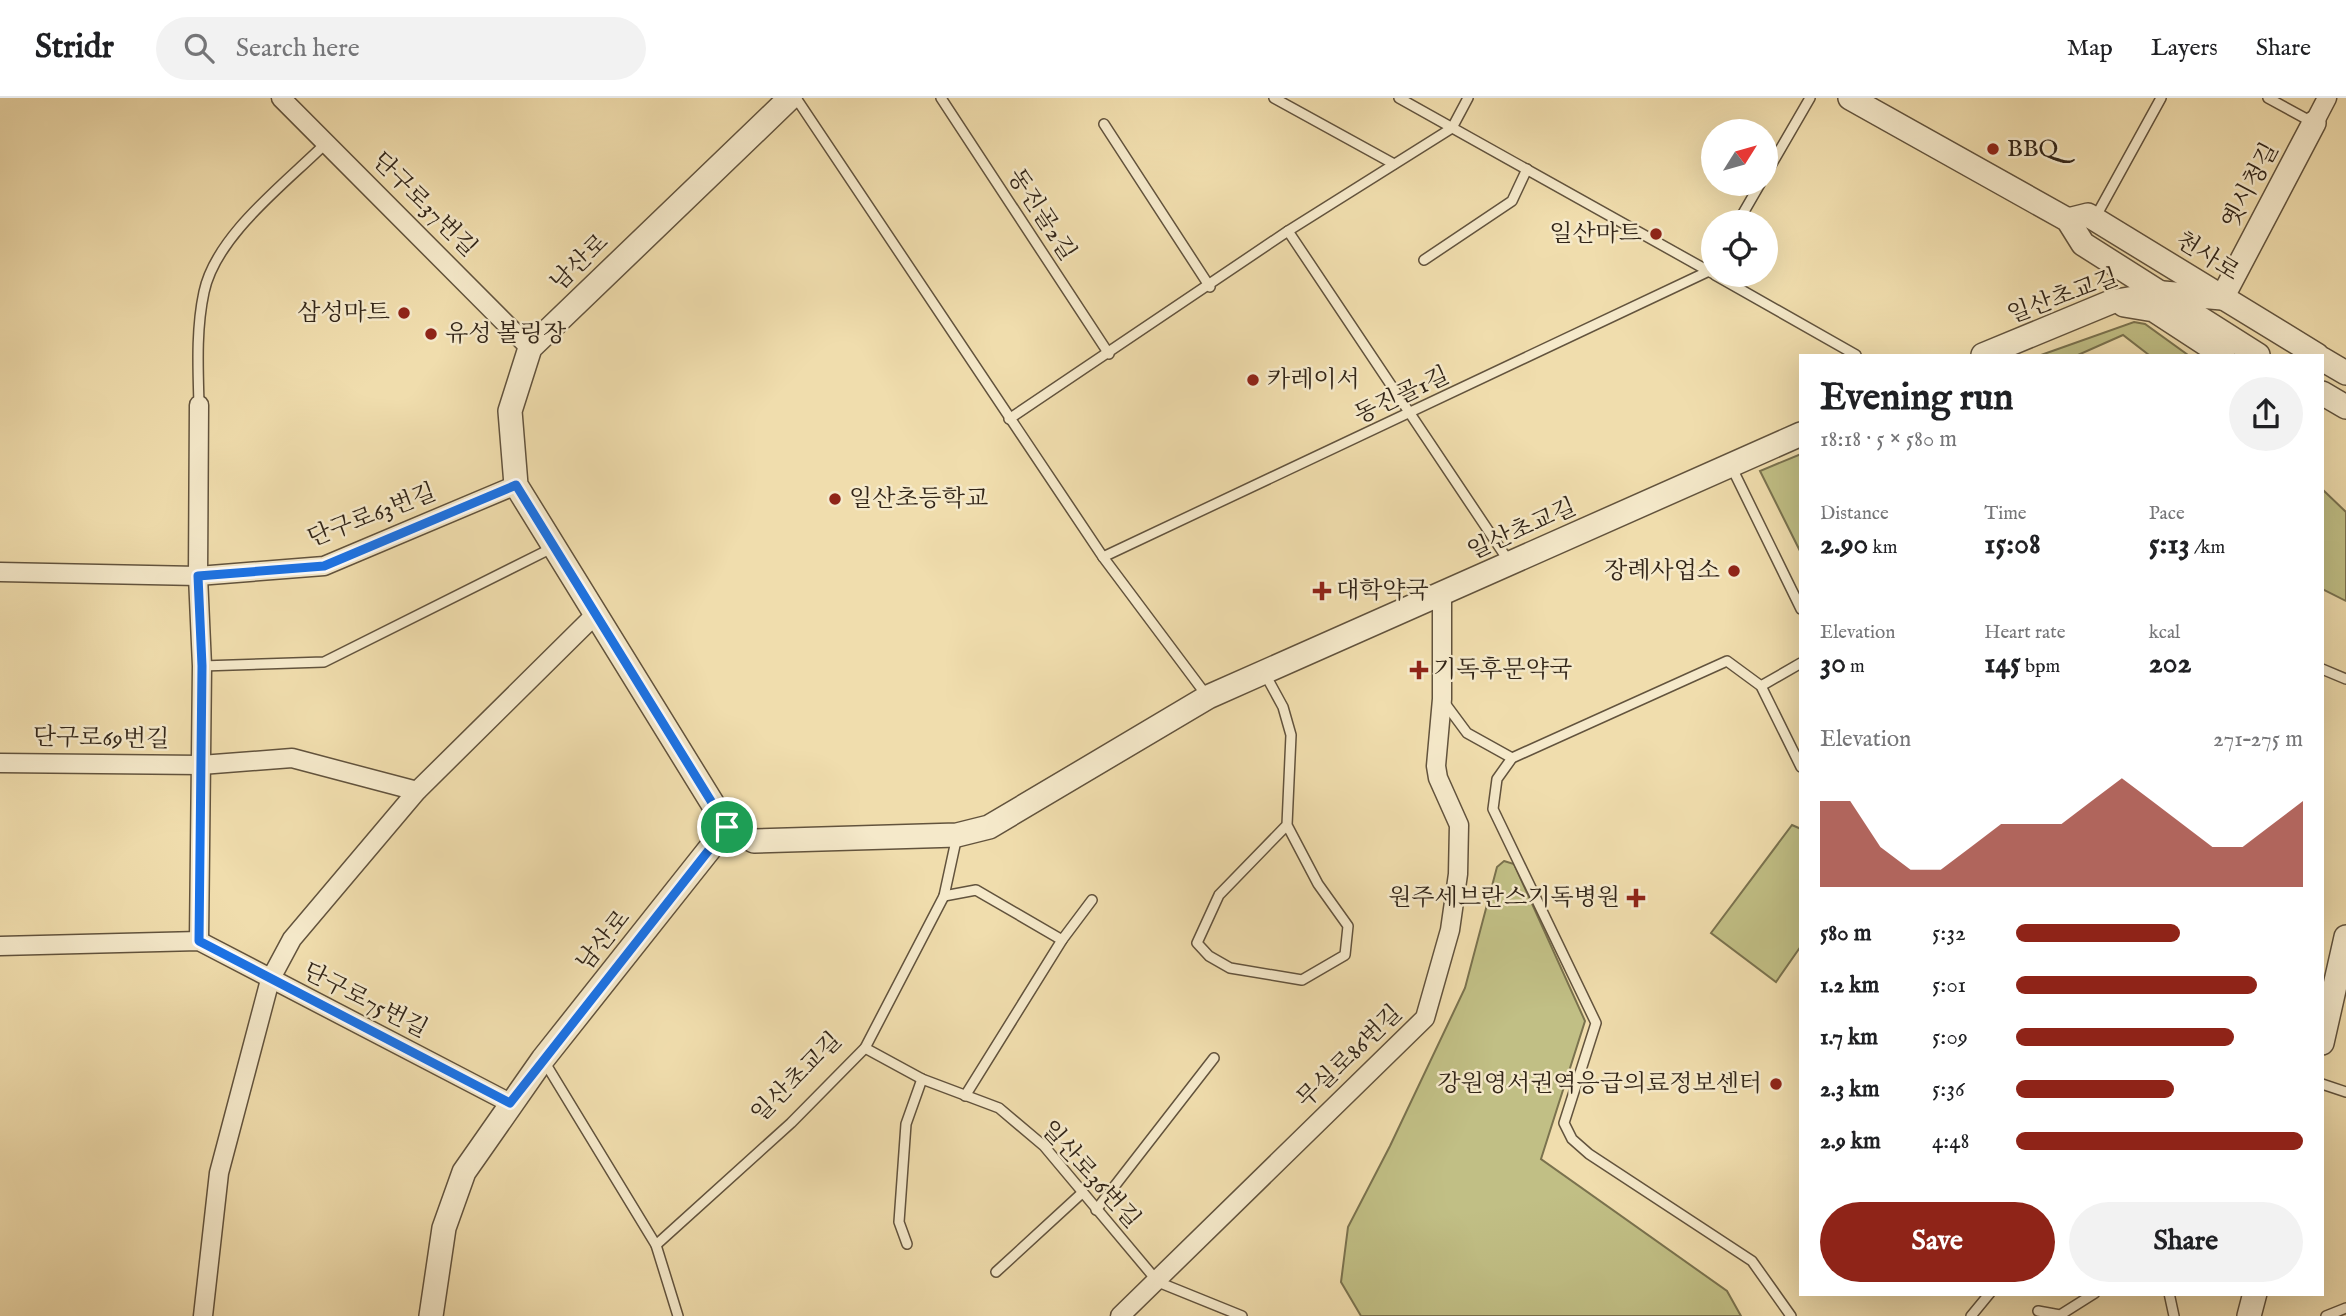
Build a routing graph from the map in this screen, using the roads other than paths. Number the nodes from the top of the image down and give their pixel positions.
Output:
1 (281, 98) edge
2 (790, 98) edge
3 (796, 98) edge
4 (941, 98) edge
5 (1274, 98) edge
6 (1399, 98) edge
7 (1468, 98) edge
8 (1810, 98) edge
9 (1850, 98) edge
10 (2161, 98) edge
11 (2268, 98) edge
12 (2327, 98) edge
13 (2314, 123) junction
14 (1104, 124) dead end
15 (1452, 128) junction
16 (326, 144) junction
17 (1778, 153) edge
18 (1394, 164) junction
19 (1527, 169) junction
20 (2094, 219) junction
21 (2068, 220) junction
22 (1288, 231) junction
23 (1424, 260) dead end
24 (1701, 264) edge
25 (1701, 277) edge
26 (1210, 287) junction
27 (1740, 287) edge
28 (2163, 293) junction
29 (2222, 298) junction
30 (2111, 302) junction
31 (530, 348) junction
32 (1109, 354) junction
33 (1854, 354) edge
34 (1985, 354) edge
35 (2221, 354) edge
36 (2256, 354) edge
37 (2315, 354) edge
38 (2324, 360) edge
39 (2346, 373) edge
40 (2324, 394) edge
41 (199, 405) joint
42 (2346, 407) edge
43 (1412, 414) junction
44 (1009, 419) junction
45 (1799, 435) edge
46 (1731, 465) junction
47 (516, 485) junction
48 (554, 547) junction
49 (1103, 557) junction
50 (1511, 564) junction
51 (0, 572) edge
52 (198, 576) junction
53 (1441, 595) junction
54 (1799, 606) edge
55 (597, 613) junction
56 (1799, 664) edge
57 (202, 666) junction
58 (2324, 670) edge
59 (1264, 673) junction
60 (2346, 680) edge
61 (1761, 686) junction
62 (1208, 697) junction
63 (1442, 699) junction
64 (1512, 758) junction
65 (0, 763) edge
66 (1799, 763) edge
67 (201, 765) junction
68 (417, 791) junction
69 (1287, 825) junction
70 (727, 827) junction
71 (957, 835) junction
72 (944, 896) junction
73 (1092, 900) dead end
74 (2346, 937) edge
75 (1062, 940) junction
76 (199, 941) junction
77 (0, 946) edge
78 (270, 980) junction
79 (2324, 1034) edge
80 (865, 1048) junction
81 (1214, 1058) dead end
82 (543, 1059) junction
83 (922, 1079) junction
84 (2324, 1085) edge
85 (2346, 1092) edge
86 (965, 1096) junction
87 (510, 1103) junction
88 (1082, 1193) junction
89 (1096, 1210) junction
90 (906, 1244) dead end
91 (656, 1245) junction
92 (996, 1272) dead end
93 (1158, 1282) junction
94 (1988, 1296) edge
95 (2091, 1296) edge
96 (2170, 1296) edge
97 (2254, 1296) edge
98 (2346, 1308) edge
99 (2038, 1311) dead end
100 (204, 1316) edge
101 (430, 1316) edge
102 (678, 1316) edge
103 (1120, 1316) edge
104 (1241, 1316) edge
105 (1791, 1316) edge
106 (1971, 1316) edge
107 (2174, 1316) edge
108 (2249, 1316) edge
109 (2326, 1316) edge

1 - 16 street, 단구로37번길
2 - 31 street, 남산로
3 - 44 lane
4 - 32 lane, 동진골2길
5 - 18 lane
6 - 15 lane
7 - 15 lane
8 - 17 lane
9 - 21 street
10 - 20 lane
11 - 13 lane
12 - 13 street, 옛시청길
13 - 29 street, 옛시청길
14 - 26 lane
15 - 18 lane
15 - 19 lane
16 - 31 street, 단구로37번길
16 - 41 lane
18 - 22 lane
19 - 23 lane
19 - 24 lane
20 - 21 street
20 - 29 street, 천사로
21 - 28 street
22 - 26 lane
22 - 43 lane
25 - 43 lane, 동진골1길
26 - 32 lane
27 - 33 lane
28 - 29 street
28 - 30 street, 일산초교길
28 - 36 street
29 - 37 street, 천사로
30 - 34 street, 일산초교길
30 - 35 street
31 - 47 street, 남산로
32 - 44 lane
38 - 39 street
40 - 42 street
41 - 52 street
43 - 49 lane, 동진골1길
43 - 50 lane
44 - 49 lane
45 - 46 street, 일산초교길
46 - 50 street, 일산초교길
46 - 54 lane
47 - 48 street, 남산로
47 - 52 street, 단구로63번길
48 - 55 street, 남산로
48 - 57 lane
49 - 62 lane
50 - 53 street, 일산초교길
51 - 52 street, 단구로63번길
52 - 57 street, 단구로69번길
53 - 59 street, 일산초교길
53 - 63 street, 무실로86번길
55 - 68 street
55 - 70 street, 남산로
56 - 61 lane
57 - 67 street, 단구로69번길
58 - 60 lane
59 - 62 street, 일산초교길
59 - 69 lane
61 - 64 lane
61 - 66 lane
62 - 71 street, 일산초교길
63 - 64 lane
63 - 93 street, 무실로86번길
64 - 105 lane
65 - 67 street, 단구로69번길
67 - 68 street, 단구로69번길
67 - 76 street
68 - 78 street
69 - 69 lane
70 - 71 street, 일산초교길
70 - 82 street, 남산로
71 - 72 lane, 일산초교길
72 - 75 lane
72 - 80 lane, 일산초교길
73 - 75 lane
74 - 79 street
75 - 86 lane
76 - 77 street
76 - 78 street, 단구로75번길
78 - 87 street, 단구로75번길
78 - 100 street
80 - 83 lane, 일산로36번길
80 - 91 lane, 일산초교길
81 - 89 lane
82 - 87 street, 남산로
82 - 91 lane
83 - 86 lane, 일산로36번길
83 - 90 lane
84 - 85 lane
86 - 88 lane, 일산로36번길
87 - 101 street, 남산로
88 - 89 lane, 일산로36번길
88 - 92 lane
89 - 93 lane, 일산로36번길
91 - 102 lane
93 - 103 street, 무실로86번길
93 - 104 lane, 일산로36번길
94 - 106 lane
95 - 99 lane
96 - 107 lane
97 - 108 street
98 - 109 lane

